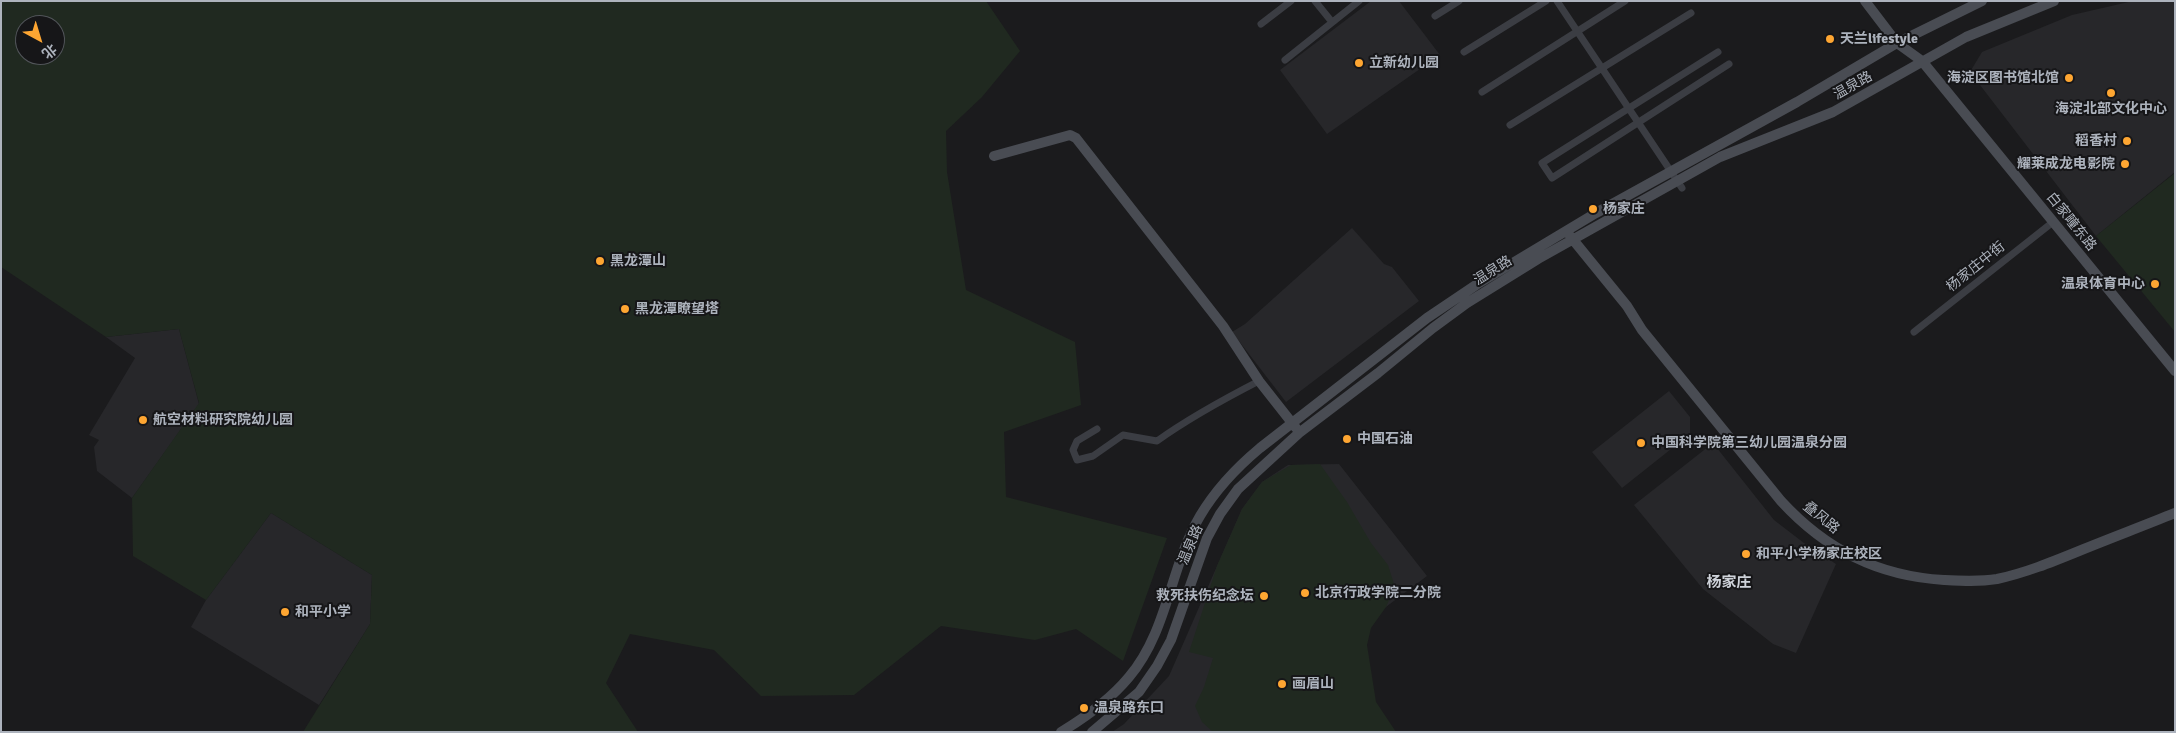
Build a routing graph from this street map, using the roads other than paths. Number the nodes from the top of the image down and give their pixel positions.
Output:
1 (1291, 1) edge
2 (1315, 1) edge
3 (1359, 1) edge
4 (1459, 1) edge
5 (1546, 1) edge
6 (1557, 1) edge
7 (1625, 1) edge
8 (1865, 1) edge
9 (1982, 1) edge
10 (2054, 1) edge
11 (1691, 13) dead end
12 (1434, 16) dead end
13 (1332, 22) junction
14 (1260, 24) dead end
15 (1577, 31) junction
16 (1897, 43) junction
17 (1464, 52) dead end
18 (1718, 52) dead end
19 (1285, 60) dead end
20 (1922, 61) junction
21 (1729, 64) dead end
22 (1602, 68) junction
23 (1482, 92) dead end
24 (1629, 108) junction
25 (1638, 122) junction
26 (1510, 125) dead end
27 (994, 156) dead end
28 (1677, 180) junction
29 (2052, 222) junction
30 (1566, 231) junction
31 (1573, 240) junction
32 (1914, 332) dead end
33 (2175, 371) edge
34 (1259, 381) junction
35 (1292, 423) junction
36 (1096, 429) dead end
37 (1300, 433) junction
38 (2175, 513) edge
39 (1061, 732) edge
40 (1092, 732) edge

1 - 14 street
2 - 13 street
3 - 13 street
4 - 12 street
5 - 17 street
6 - 15 street
7 - 15 street
8 - 16 main road, 白家疃东路
9 - 16 main road, 温泉路
10 - 20 main road, 温泉路
11 - 22 street
13 - 19 street
15 - 22 street
15 - 23 street
16 - 20 main road, 白家疃东路
16 - 28 main road, 温泉路
18 - 24 street
20 - 28 main road, 温泉路
20 - 29 main road, 白家疃东路
21 - 25 street
22 - 24 street
22 - 26 street
24 - 25 street
24 - 25 street
25 - 28 street
27 - 34 main road
28 - 30 main road, 温泉路
28 - 31 main road, 温泉路
29 - 32 street, 杨家庄中街
29 - 33 main road, 白家疃东路
30 - 31 main road, 叠风路
30 - 35 main road, 温泉路
31 - 37 main road, 温泉路
31 - 38 main road, 叠风路
34 - 35 main road
34 - 36 street
35 - 37 main road
35 - 39 main road, 温泉路
37 - 40 main road, 温泉路

